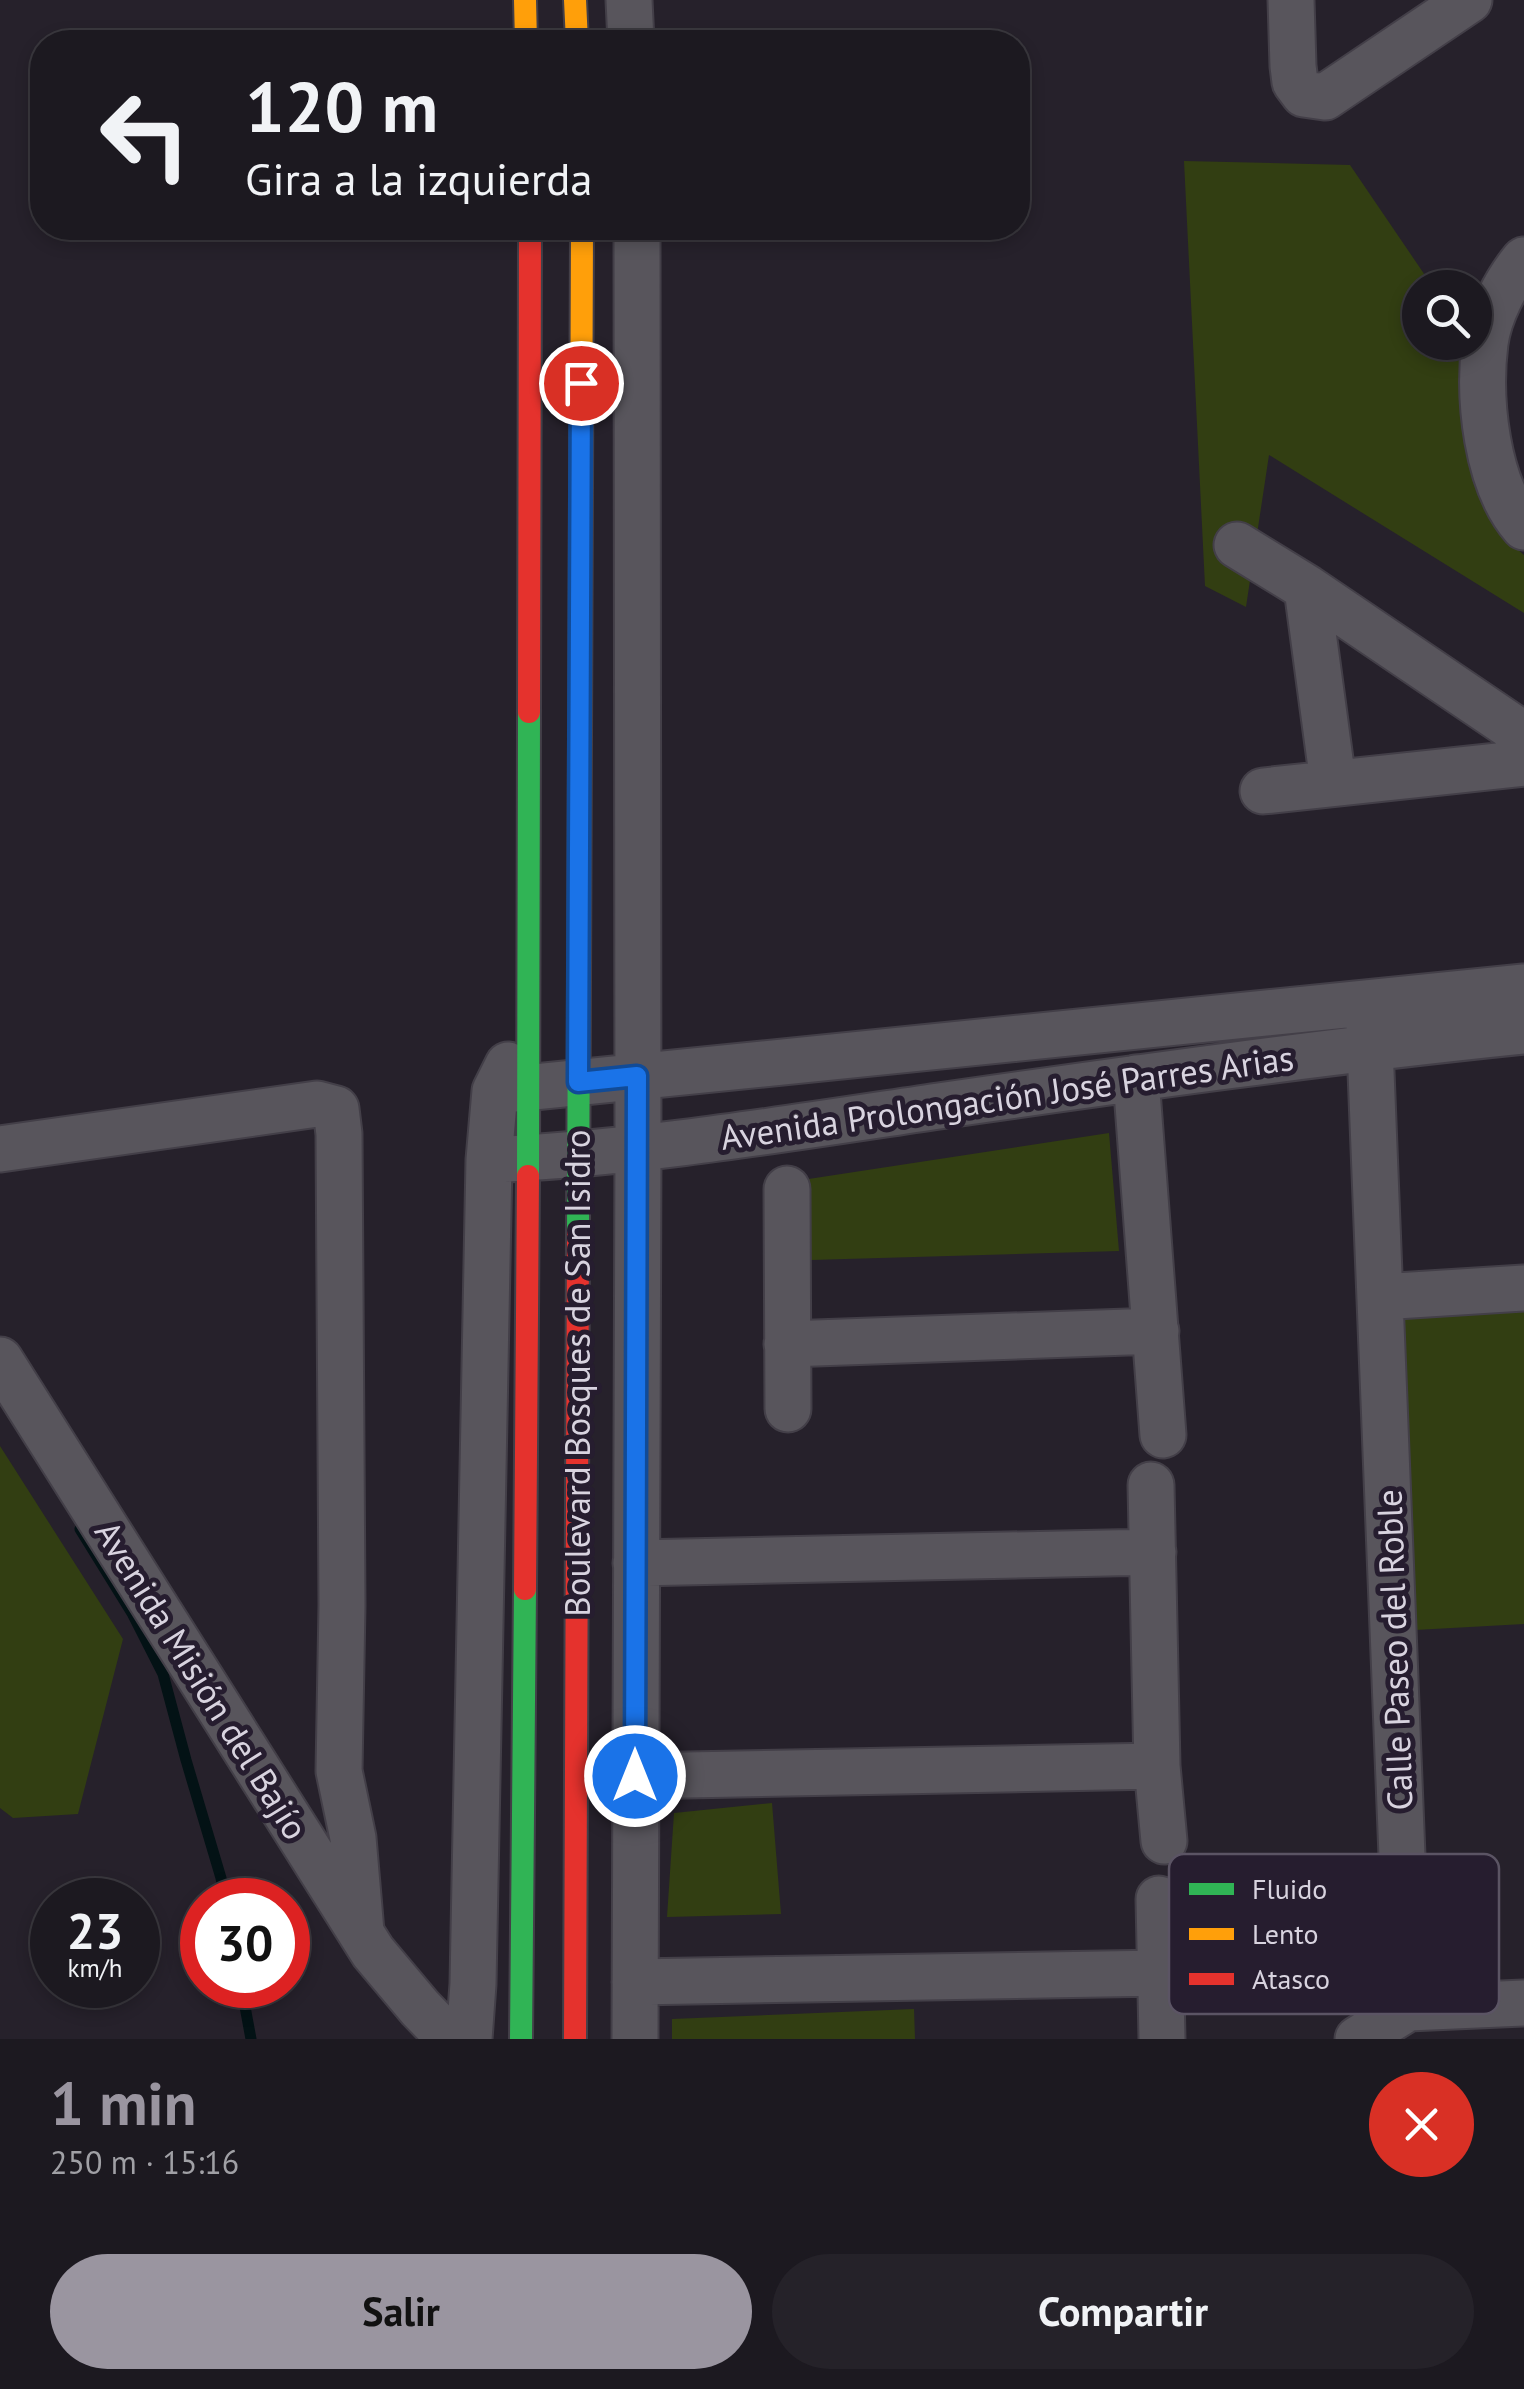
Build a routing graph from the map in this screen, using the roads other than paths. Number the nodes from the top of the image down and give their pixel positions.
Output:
1 (525, 0) edge
2 (575, 0) edge
3 (629, 0) edge
4 (1291, 0) edge
5 (1469, 0) edge
6 (526, 30) edge
7 (577, 30) edge
8 (630, 30) edge
9 (530, 240) edge
10 (582, 240) edge
11 (637, 240) edge
12 (1524, 260) edge
13 (1506, 431) edge
14 (1524, 527) edge
15 (1237, 546) dead end
16 (1308, 588) junction
17 (1524, 735) edge
18 (1524, 762) edge
19 (1333, 782) junction
20 (1263, 791) dead end
21 (1524, 988) edge
22 (1369, 1025) junction
23 (528, 1027) joint
24 (1524, 1031) edge
25 (637, 1076) junction
26 (1136, 1078) junction
27 (578, 1082) junction
28 (511, 1089) junction
29 (0, 1149) edge
30 (638, 1150) junction
31 (578, 1154) junction
32 (508, 1159) junction
33 (786, 1189) dead end
34 (1524, 1288) edge
35 (1380, 1297) junction
36 (1156, 1331) junction
37 (787, 1344) junction
38 (0, 1360) edge
39 (788, 1409) dead end
40 (1163, 1434) dead end
41 (1152, 1486) dead end
42 (1152, 1552) junction
43 (636, 1563) junction
44 (1158, 1766) junction
45 (635, 1776) junction
46 (1164, 1841) dead end
47 (1402, 1854) edge
48 (1159, 1898) dead end
49 (361, 1932) junction
50 (1161, 1973) junction
51 (635, 1982) junction
52 (1524, 2003) edge
53 (1499, 2004) edge
54 (1398, 2014) edge
55 (450, 2039) edge
56 (469, 2039) edge
57 (522, 2039) edge
58 (575, 2039) edge
59 (635, 2039) edge
60 (1162, 2039) edge
61 (1358, 2039) edge

1 - 6 main road
2 - 7 main road
3 - 8 street
4 - 5 street
9 - 23 main road, Boulevard Bosques de San Isidro
10 - 27 main road, Boulevard Bosques de San Isidro
11 - 25 street, Boulevard Bosques de San Isidro
12 - 13 street
13 - 14 street
15 - 16 street
16 - 17 street
16 - 19 street
18 - 19 street
19 - 20 street
21 - 22 street, Avenida Prolongación José Parres Arias
22 - 24 street, Avenida Prolongación José Parres Arias
22 - 25 street, Avenida Prolongación José Parres Arias
22 - 26 street, Avenida Prolongación José Parres Arias
22 - 35 street, Calle Paseo del Roble
23 - 28 street, Boulevard Bosques de San Isidro
25 - 27 street, Avenida Prolongación José Parres Arias
25 - 30 street, Boulevard Bosques de San Isidro
26 - 30 street, Avenida Prolongación José Parres Arias
26 - 36 street
27 - 28 street, Avenida Prolongación José Parres Arias
27 - 31 main road, Boulevard Bosques de San Isidro
28 - 32 street, Boulevard Bosques de San Isidro
29 - 49 street
30 - 31 street, Avenida Prolongación José Parres Arias
30 - 43 street, Boulevard Bosques de San Isidro
31 - 32 street, Avenida Prolongación José Parres Arias
31 - 58 main road, Boulevard Bosques de San Isidro
32 - 56 street, Boulevard Bosques de San Isidro
32 - 57 main road, Boulevard Bosques de San Isidro
33 - 37 street
34 - 35 street
35 - 47 street, Calle Paseo del Roble
36 - 37 street
36 - 40 street
37 - 39 street
38 - 49 street, Avenida Misión del Bajío
41 - 42 street
42 - 43 street
42 - 44 street
43 - 45 street, Boulevard Bosques de San Isidro
44 - 45 street
44 - 46 street
45 - 51 street, Boulevard Bosques de San Isidro
48 - 50 street
49 - 55 street, Avenida Misión del Bajío
50 - 51 street
50 - 60 street
51 - 59 street, Boulevard Bosques de San Isidro
52 - 53 street
54 - 61 street

